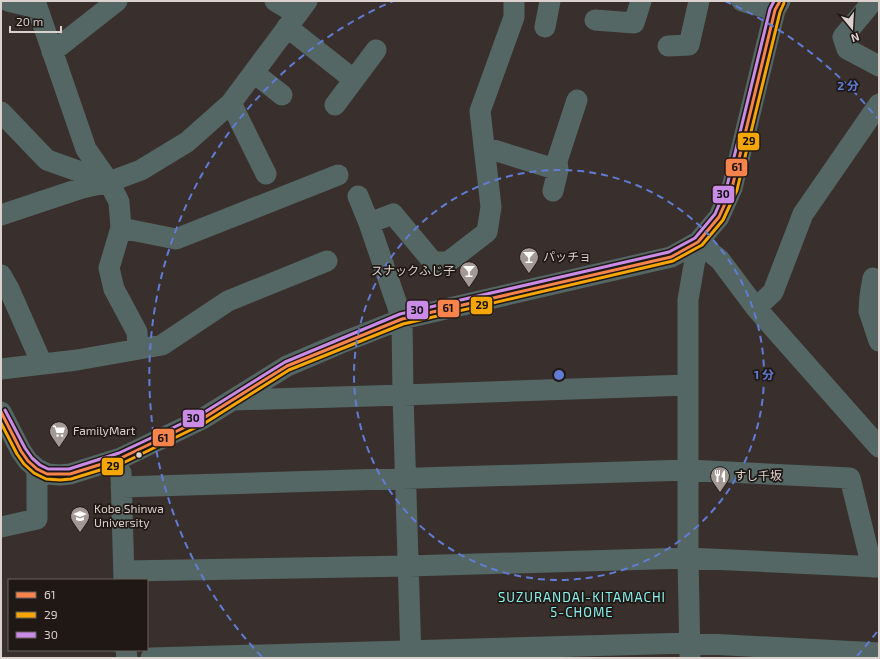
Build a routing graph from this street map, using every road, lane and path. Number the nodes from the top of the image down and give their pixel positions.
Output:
1 (8, 1) edge
2 (117, 1) edge
3 (276, 1) edge
4 (514, 1) edge
5 (550, 1) edge
6 (641, 1) edge
7 (699, 1) edge
8 (742, 1) edge
9 (873, 1) edge
10 (36, 5) edge
11 (778, 5) edge
12 (297, 14) edge
13 (595, 20) dead end
14 (545, 27) dead end
15 (668, 46) dead end
16 (376, 50) dead end
17 (52, 52) junction
18 (879, 66) edge
19 (254, 73) junction
20 (353, 80) junction
21 (282, 95) dead end
22 (577, 100) dead end
23 (232, 103) junction
24 (879, 104) edge
25 (335, 105) dead end
26 (1, 112) edge
27 (484, 147) junction
28 (558, 170) junction
29 (266, 174) dead end
30 (338, 175) dead end
31 (109, 182) junction
32 (553, 191) dead end
33 (358, 196) dead end
34 (1, 215) edge
35 (369, 223) junction
36 (122, 228) junction
37 (698, 242) junction
38 (327, 261) dead end
39 (1, 275) edge
40 (874, 290) edge
41 (756, 308) junction
42 (402, 320) junction
43 (879, 341) edge
44 (138, 349) junction
45 (42, 364) junction
46 (1, 369) edge
47 (688, 385) junction
48 (403, 395) junction
49 (233, 400) junction
50 (1, 412) edge
51 (878, 445) edge
52 (121, 458) junction
53 (37, 469) junction
54 (688, 470) junction
55 (406, 478) junction
56 (121, 487) junction
57 (1, 527) edge
58 (688, 558) junction
59 (408, 566) junction
60 (875, 567) edge
61 (124, 575) edge
62 (690, 650) edge
63 (879, 653) edge
64 (410, 654) edge
65 (151, 658) edge

1 - 10 street
2 - 17 street
3 - 12 street
4 - 27 street
5 - 14 street
6 - 13 street
7 - 15 street
8 - 11 street
9 - 18 street
10 - 17 street
11 - 37 street
12 - 19 street
12 - 20 street
16 - 20 street
17 - 31 street
19 - 21 street
19 - 23 street
20 - 25 street
22 - 28 street
23 - 29 street
23 - 31 street
24 - 41 street
26 - 31 street
27 - 28 street
27 - 35 street
28 - 32 street
30 - 36 street
31 - 34 street
31 - 36 street
33 - 35 street
35 - 42 street
36 - 44 street
37 - 41 street
37 - 42 street
37 - 47 street
38 - 44 street
39 - 45 street
40 - 43 street
41 - 51 street
42 - 48 street
42 - 49 street
44 - 45 street
45 - 46 street
47 - 48 street
47 - 54 street
48 - 49 street
48 - 55 street
49 - 52 street
50 - 53 street
52 - 53 street
52 - 56 street
53 - 57 street
54 - 55 street
54 - 58 street
54 - 60 street
55 - 56 street
55 - 59 street
56 - 61 street
58 - 59 street
58 - 60 street
58 - 62 street
59 - 61 street
59 - 64 street
62 - 63 street
62 - 64 street
64 - 65 street

